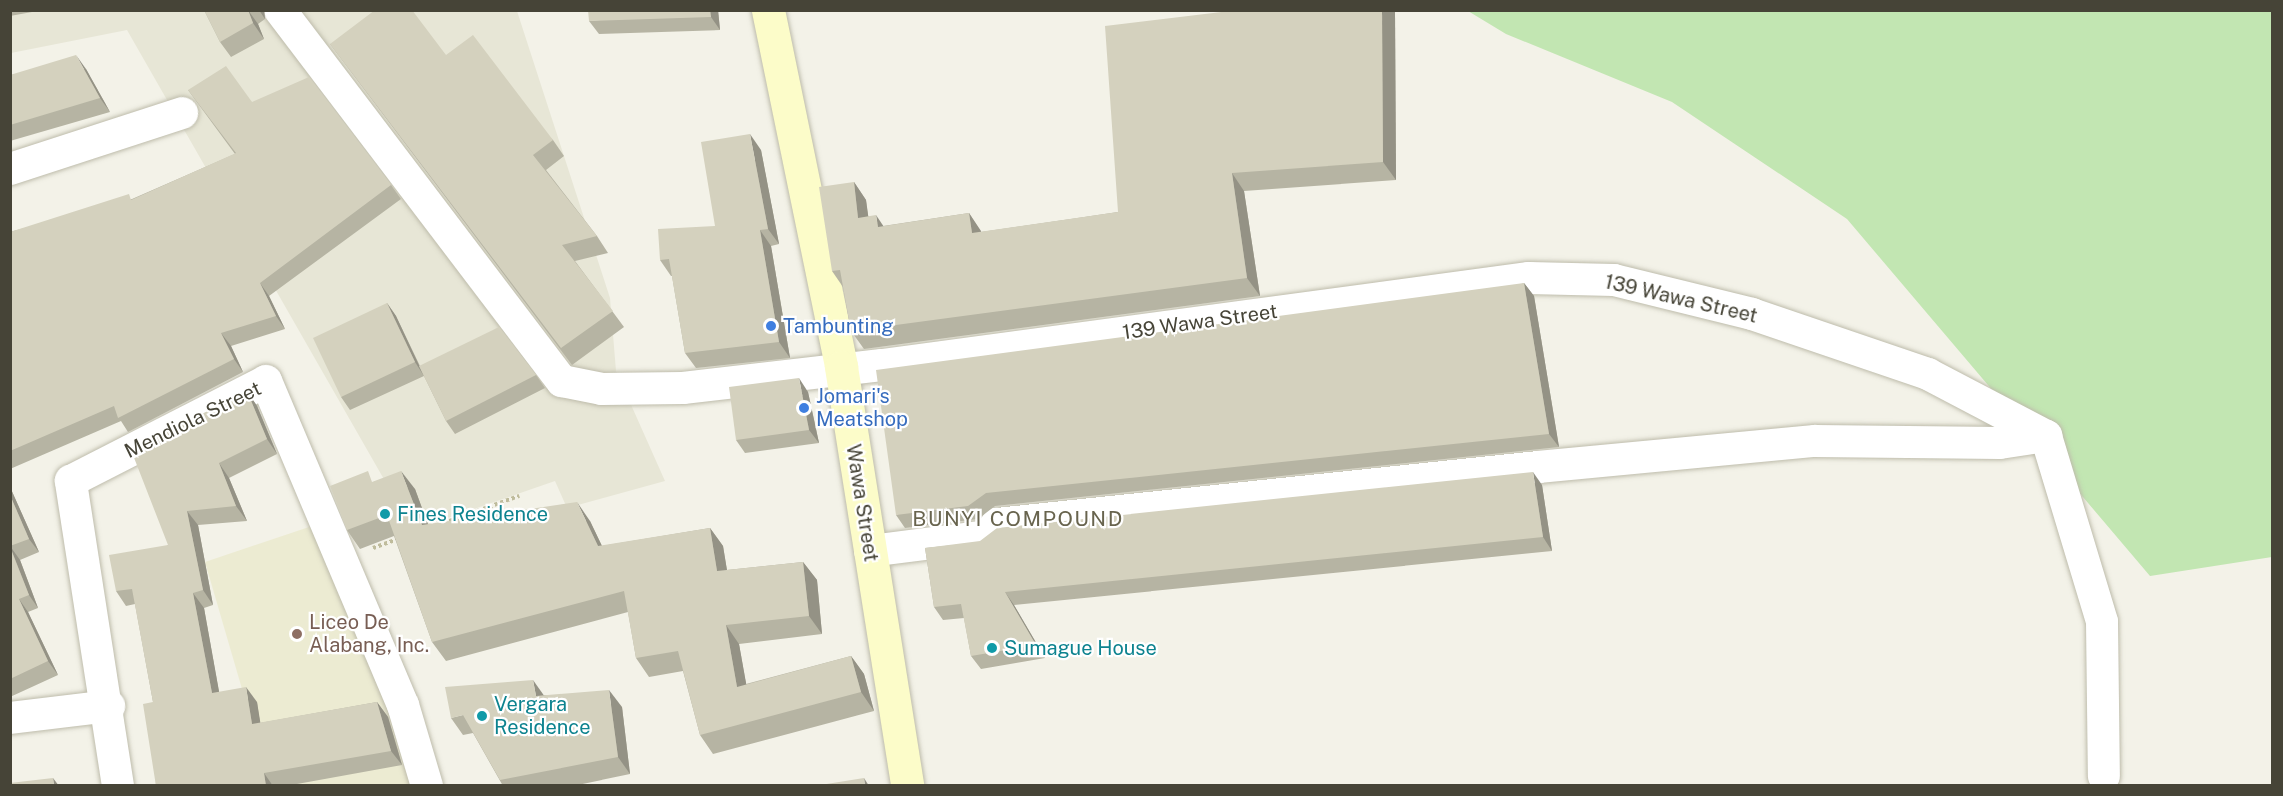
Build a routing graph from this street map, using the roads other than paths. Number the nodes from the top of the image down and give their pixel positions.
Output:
1 (280, 10) edge
2 (768, 10) edge
3 (182, 112) dead end
4 (10, 169) edge
5 (841, 367) junction
6 (2046, 436) junction
7 (870, 551) junction
8 (109, 706) junction
9 (10, 718) edge
10 (2104, 776) dead end
11 (118, 786) edge
12 (427, 786) edge
13 (907, 786) edge

1 - 5 street, 139 Wawa Street
2 - 5 main road, Wawa Street
3 - 4 street
5 - 6 street, 139 Wawa Street
5 - 7 main road, Wawa Street
6 - 7 street
6 - 10 street
7 - 13 main road, Wawa Street
8 - 9 street
8 - 11 street, Mendiola Street
8 - 12 street, Mendiola Street

